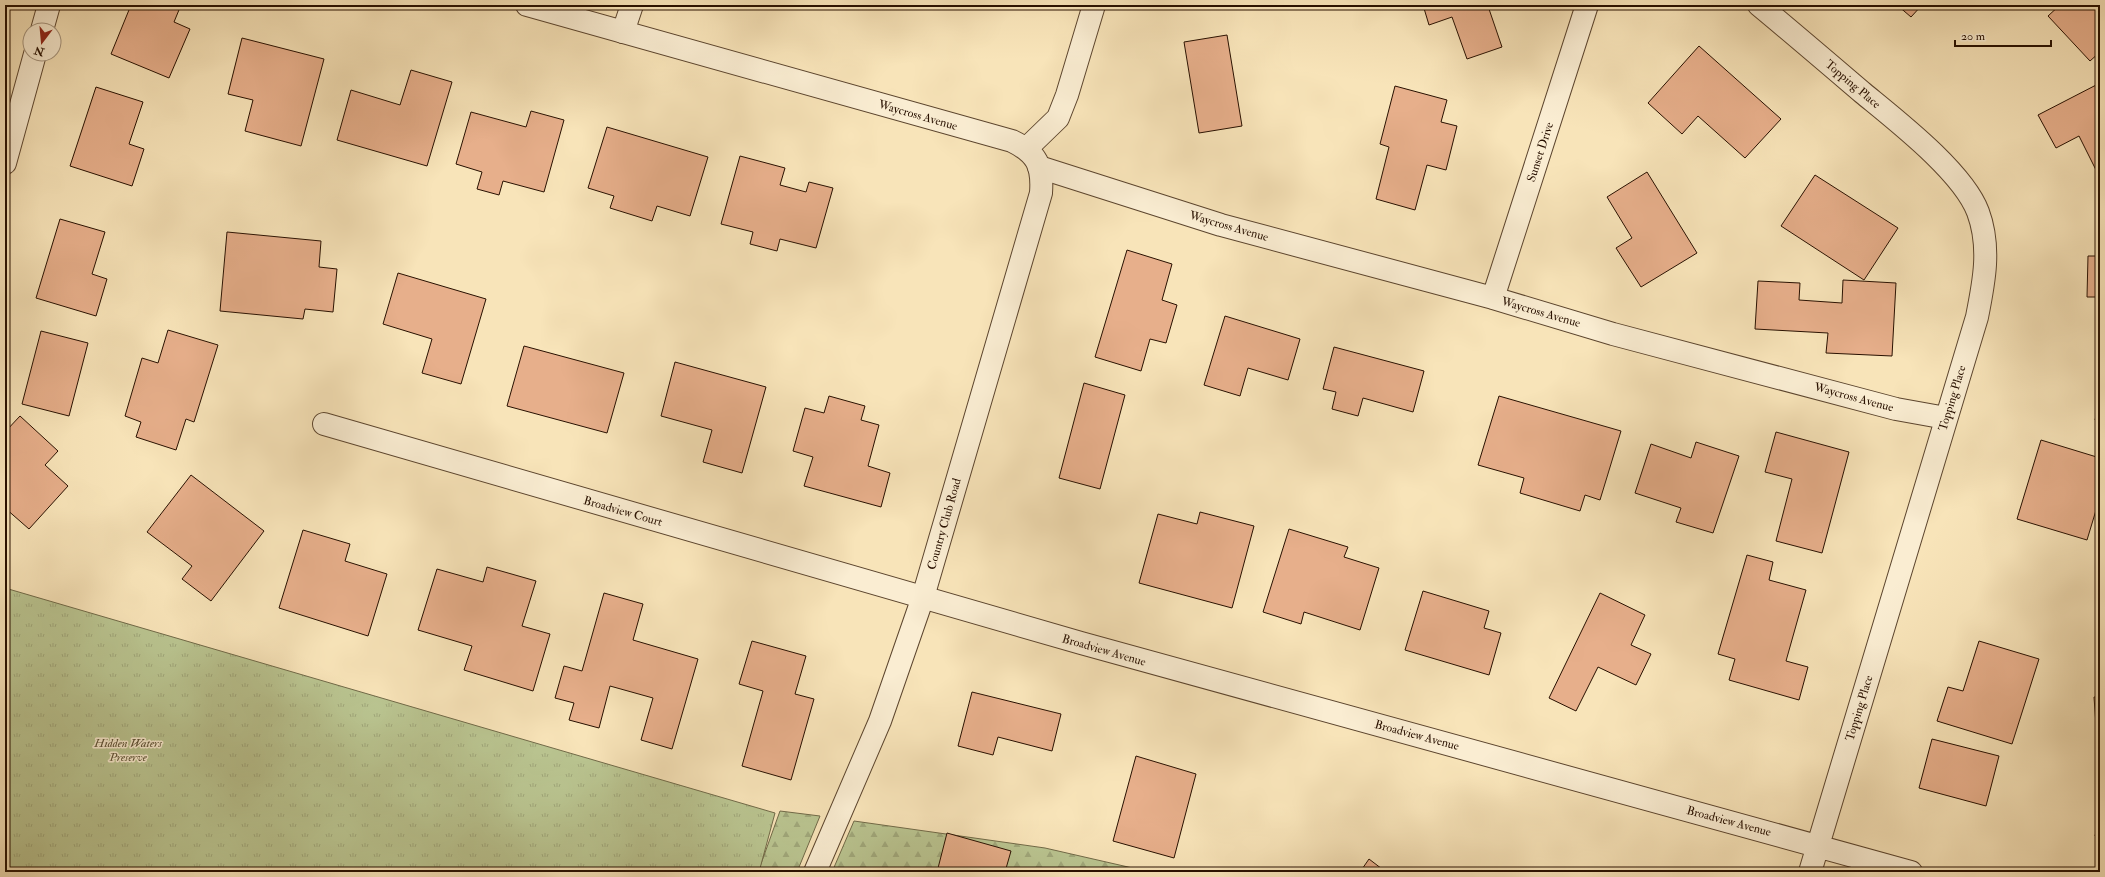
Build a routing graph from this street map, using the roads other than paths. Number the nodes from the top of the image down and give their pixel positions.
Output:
1 (49, 5) edge
2 (528, 5) edge
3 (632, 5) edge
4 (1094, 5) edge
5 (1586, 5) edge
6 (1759, 5) edge
7 (44, 22) edge
8 (623, 32) junction
9 (33, 62) edge
10 (1027, 148) junction
11 (5, 163) edge
12 (1039, 167) junction
13 (1493, 298) junction
14 (1946, 418) junction
15 (324, 424) dead end
16 (923, 597) junction
17 (1818, 845) junction
18 (814, 872) edge
19 (1810, 872) edge
20 (1911, 872) edge

1 - 7 street
2 - 8 street, Waycross Avenue
3 - 8 street
4 - 10 street
5 - 13 street, Sunset Drive
6 - 14 street, Topping Place
8 - 10 street, Waycross Avenue
9 - 11 street
10 - 12 street
12 - 13 street, Waycross Avenue
12 - 16 street, Country Club Road
13 - 14 street, Waycross Avenue
14 - 17 street, Topping Place
15 - 16 street, Broadview Court
16 - 17 street, Broadview Avenue
16 - 18 street, Country Club Road
17 - 19 street, Topping Place
17 - 20 street, Broadview Avenue

